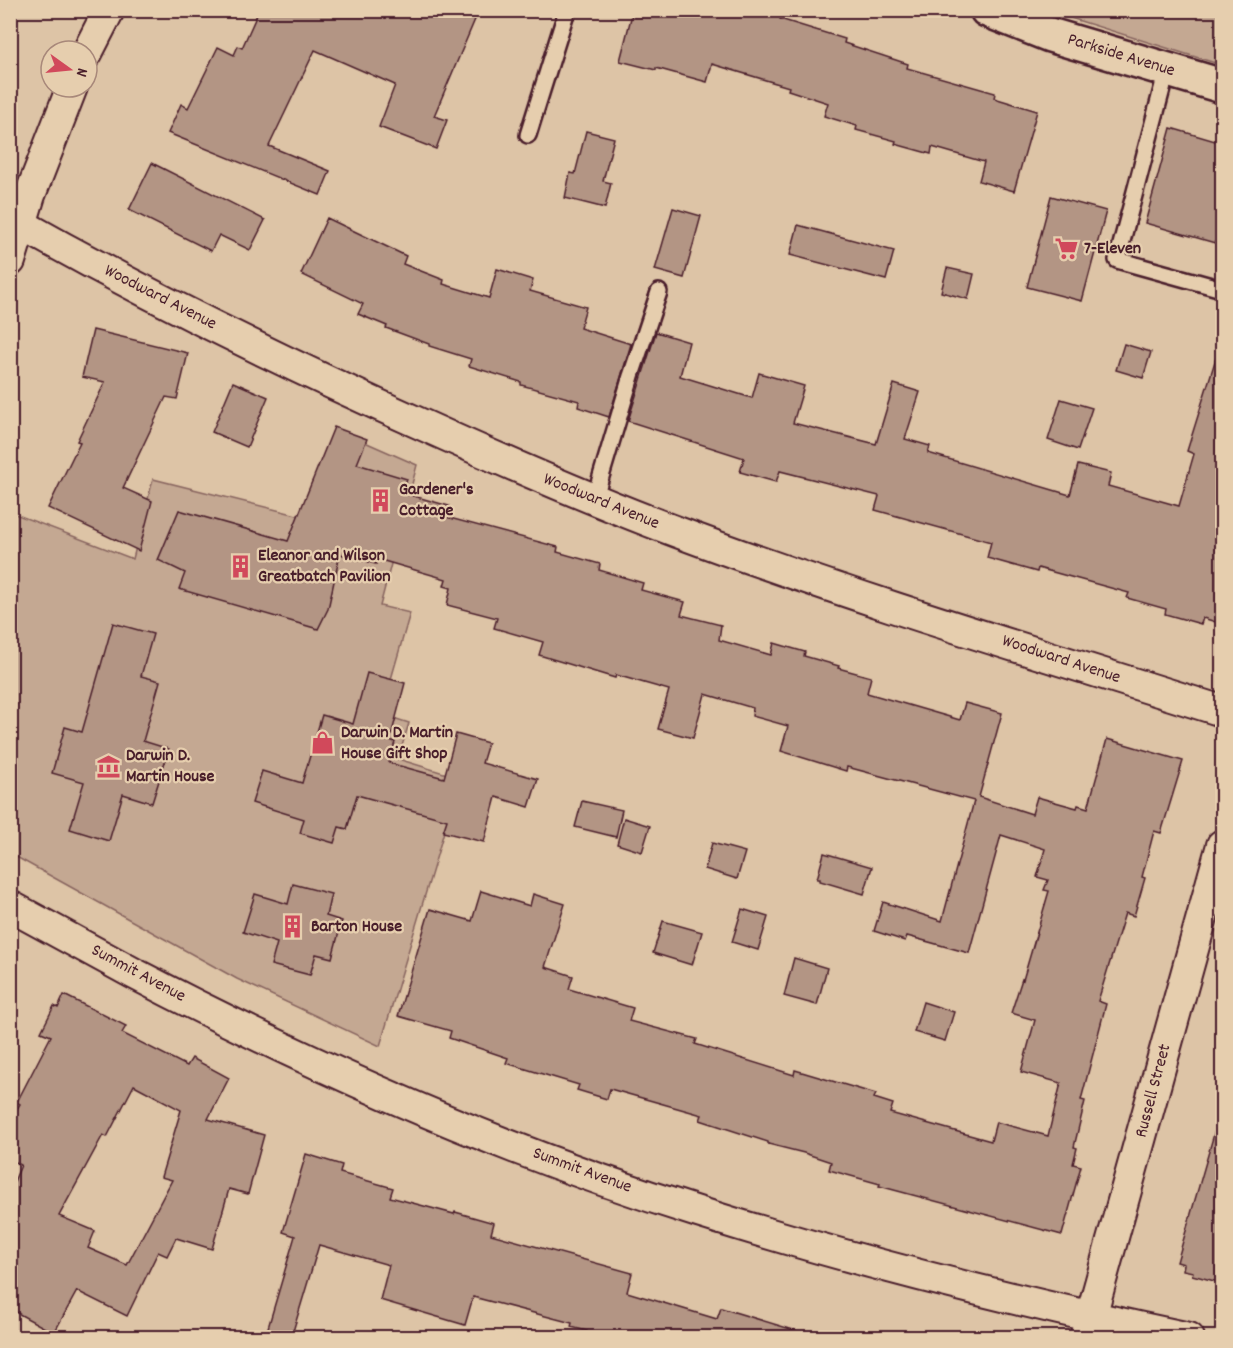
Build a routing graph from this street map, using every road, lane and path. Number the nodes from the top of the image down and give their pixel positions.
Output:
1 (109, 10) edge
2 (567, 10) edge
3 (987, 10) edge
4 (94, 39) edge
5 (1167, 70) junction
6 (1222, 86) edge
7 (67, 99) edge
8 (528, 135) dead end
9 (16, 220) edge
10 (10, 261) edge
11 (1222, 289) edge
12 (659, 292) dead end
13 (594, 500) junction
14 (1222, 711) edge
15 (1222, 845) edge
16 (10, 906) edge
17 (1088, 1327) edge
18 (1189, 1338) edge

1 - 4 street
2 - 8 lane
3 - 5 street, Parkside Avenue
5 - 6 street, Parkside Avenue
5 - 11 lane
7 - 9 street
9 - 10 street
9 - 13 street, Woodward Avenue
12 - 13 lane
13 - 14 street, Woodward Avenue
15 - 17 street, Russell Street
16 - 17 street, Summit Avenue
17 - 18 street, Summit Avenue

